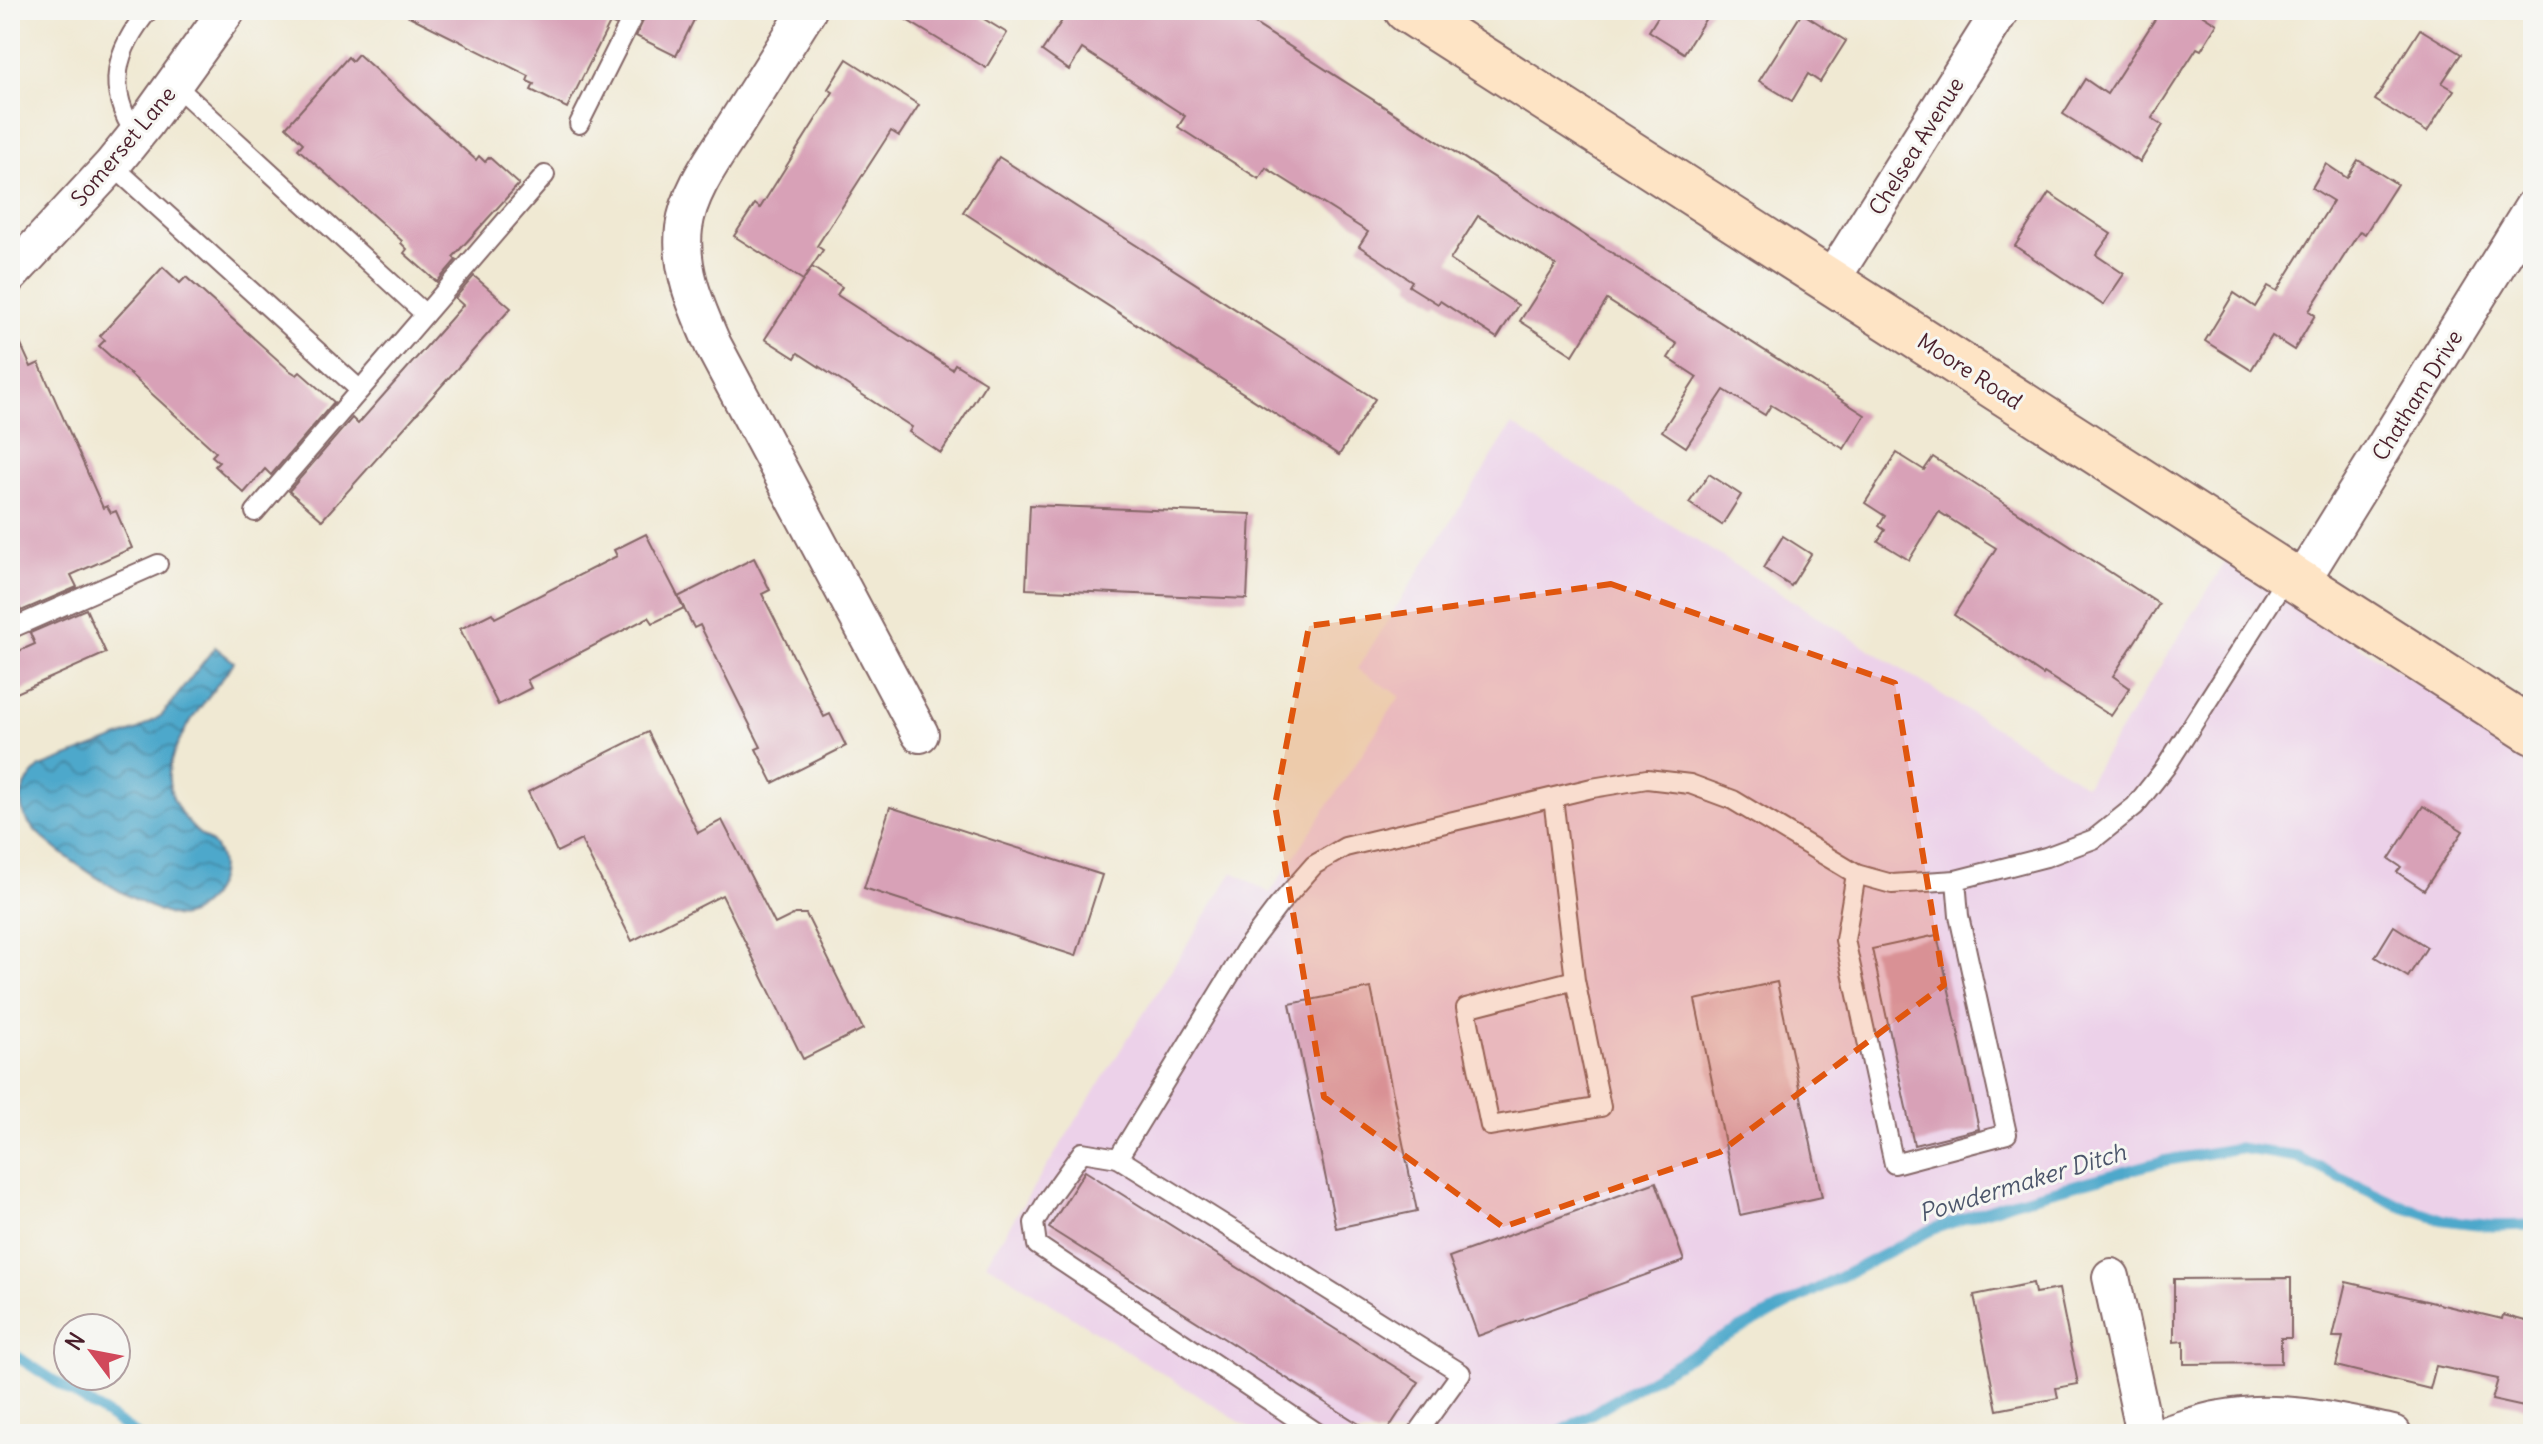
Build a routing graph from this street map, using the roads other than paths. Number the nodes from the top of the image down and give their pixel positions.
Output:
1 (149, 10) edge
2 (227, 10) edge
3 (636, 10) edge
4 (808, 10) edge
5 (1407, 10) edge
6 (2001, 10) edge
7 (175, 85) junction
8 (579, 124) dead end
9 (136, 135) junction
10 (112, 165) junction
11 (545, 175) dead end
12 (2533, 207) edge
13 (10, 275) edge
14 (1830, 282) junction
15 (425, 314) junction
16 (360, 390) junction
17 (255, 512) dead end
18 (158, 564) dead end
19 (2294, 579) junction
20 (10, 629) edge
21 (2533, 732) edge
22 (920, 734) dead end
23 (1553, 798) junction
24 (1856, 874) junction
25 (1956, 880) junction
26 (1575, 980) junction
27 (1118, 1158) junction
28 (2111, 1277) dead end
29 (1319, 1434) edge
30 (1417, 1434) edge
31 (2145, 1434) edge
32 (2167, 1434) edge
33 (2393, 1434) edge

1 - 9 lane
2 - 7 street, Somerset Lane
3 - 8 lane
4 - 22 street
5 - 14 street, Moore Road
6 - 14 street, Chelsea Avenue
7 - 9 street, Somerset Lane
7 - 15 lane
9 - 10 street, Somerset Lane
10 - 13 street, Somerset Lane
10 - 16 lane
11 - 15 lane
12 - 19 street, Chatham Drive
14 - 19 street, Moore Road
15 - 16 lane
16 - 17 lane
18 - 20 lane
19 - 21 street, Moore Road
19 - 25 lane
23 - 24 lane
23 - 26 lane
23 - 27 lane
24 - 25 lane
24 - 25 lane
26 - 26 lane
27 - 29 lane
27 - 30 lane
28 - 31 street
32 - 33 street

